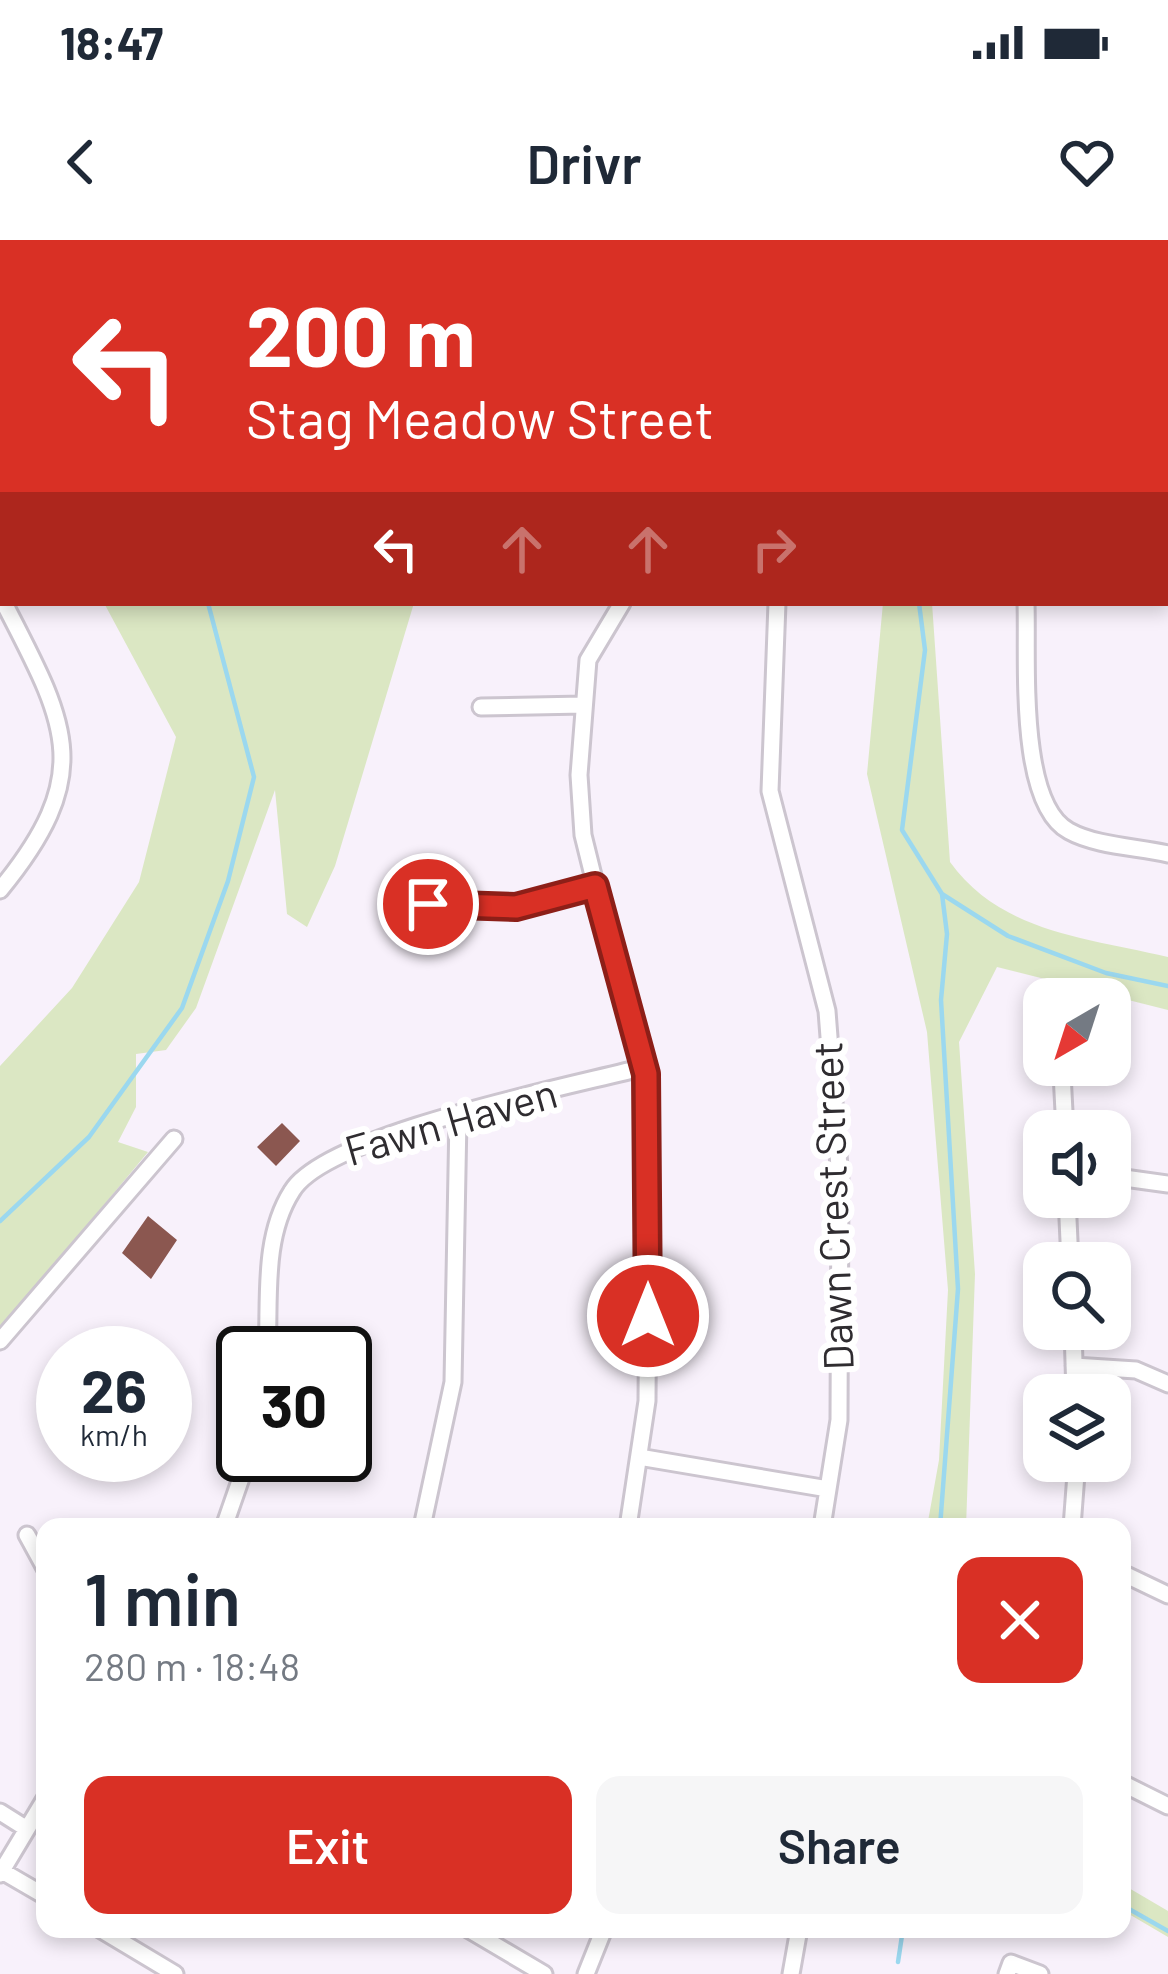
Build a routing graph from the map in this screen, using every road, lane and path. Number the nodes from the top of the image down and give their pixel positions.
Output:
1 (5, 606) edge
2 (620, 606) edge
3 (778, 606) edge
4 (1026, 606) edge
5 (583, 705) junction
6 (481, 707) dead end
7 (1168, 854) edge
8 (595, 886) junction
9 (0, 890) edge
10 (428, 904) dead end
11 (644, 1066) junction
12 (458, 1118) junction
13 (174, 1139) dead end
14 (1131, 1179) edge
15 (1168, 1184) edge
16 (268, 1326) edge
17 (0, 1341) edge
18 (1073, 1350) edge
19 (1074, 1366) junction
20 (1074, 1374) edge
21 (1168, 1384) edge
22 (639, 1457) junction
23 (240, 1482) edge
24 (1075, 1482) edge
25 (828, 1489) junction
26 (227, 1518) edge
27 (424, 1518) edge
28 (629, 1518) edge
29 (823, 1518) edge
30 (1073, 1518) edge
31 (27, 1535) dead end
32 (36, 1552) edge
33 (1131, 1577) edge
34 (1168, 1595) edge
35 (1131, 1788) edge
36 (1168, 1806) edge
37 (0, 1812) edge
38 (36, 1814) edge
39 (27, 1828) junction
40 (1, 1873) edge
41 (36, 1891) edge
42 (115, 1938) edge
43 (484, 1938) edge
44 (600, 1938) edge
45 (798, 1938) edge
46 (1009, 1969) edge
47 (175, 1974) edge
48 (544, 1974) edge
49 (586, 1974) edge
50 (790, 1974) edge
51 (1040, 1974) edge

1 - 9 street
2 - 5 street
3 - 25 street, Dawn Crest Street
4 - 7 street
5 - 6 street
5 - 8 street
8 - 10 street
8 - 11 street
11 - 12 street, Fawn Haven
11 - 22 street
12 - 16 street, Fawn Haven
12 - 27 street
13 - 17 street
14 - 15 street
18 - 19 street
19 - 20 street
19 - 21 street
22 - 25 street
22 - 28 street
23 - 26 street
24 - 30 street
25 - 29 street, Dawn Crest Street
31 - 32 street
33 - 34 street
35 - 36 street
37 - 39 street
38 - 39 street
39 - 40 street
40 - 41 street
42 - 47 street
43 - 48 street
44 - 49 street
45 - 50 street
46 - 51 street

